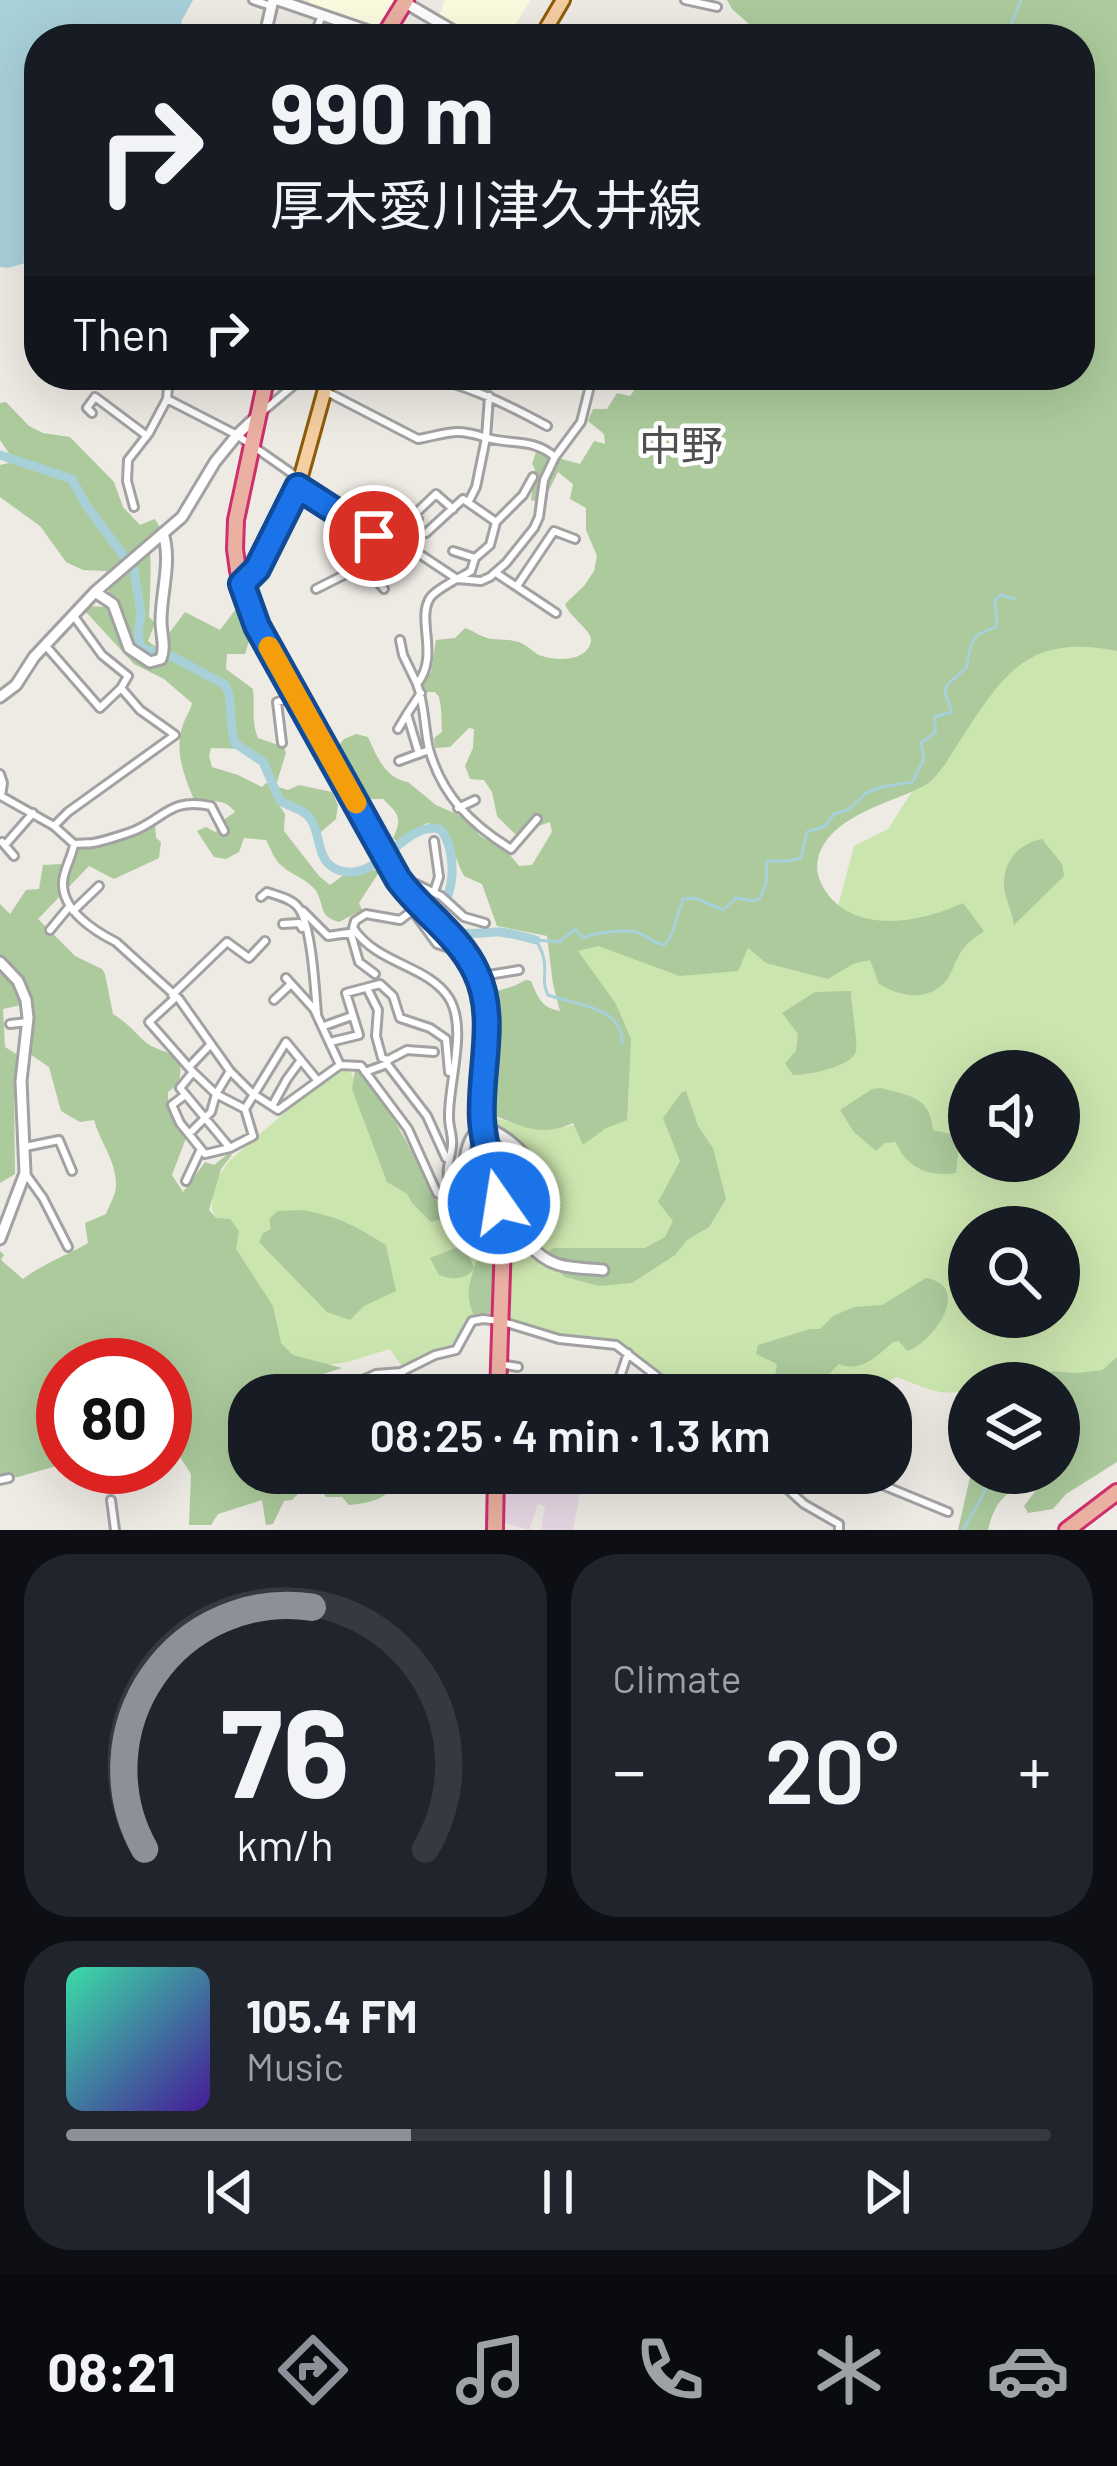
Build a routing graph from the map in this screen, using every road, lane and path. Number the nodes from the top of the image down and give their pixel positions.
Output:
1 (253, 0) edge
2 (685, 0) edge
3 (274, 2) edge
4 (402, 3) edge
5 (717, 8) dead end
6 (322, 15) junction
7 (338, 20) junction
8 (319, 24) edge
9 (336, 24) edge
10 (348, 24) edge
11 (440, 24) edge
12 (168, 390) edge
13 (264, 390) edge
14 (288, 390) edge
15 (475, 390) edge
16 (587, 390) edge
17 (324, 391) joint
18 (489, 396) junction
19 (167, 399) junction
20 (92, 413) dead end
21 (258, 416) junction
22 (548, 426) dead end
23 (237, 435) junction
24 (146, 436) junction
25 (486, 438) junction
26 (252, 444) junction
27 (555, 457) junction
28 (533, 477) dead end
29 (299, 483) junction
30 (363, 494) dead end
31 (469, 501) junction
32 (134, 507) dead end
33 (332, 507) junction
34 (453, 509) junction
35 (414, 514) dead end
36 (344, 516) junction
37 (496, 522) junction
38 (164, 533) junction
39 (426, 533) dead end
40 (574, 539) dead end
41 (453, 551) dead end
42 (476, 558) junction
43 (364, 565) junction
44 (496, 573) junction
45 (457, 579) junction
46 (242, 584) junction
47 (518, 586) junction
48 (316, 589) dead end
49 (384, 589) dead end
50 (96, 591) junction
51 (556, 613) dead end
52 (73, 615) junction
53 (400, 640) dead end
54 (45, 645) junction
55 (121, 688) junction
56 (419, 688) junction
57 (0, 697) edge
58 (297, 697) junction
59 (406, 714) junction
60 (398, 729) dead end
61 (282, 743) dead end
62 (430, 750) junction
63 (419, 754) junction
64 (399, 761) dead end
65 (0, 774) edge
66 (0, 798) edge
67 (475, 800) dead end
68 (458, 808) junction
69 (33, 813) junction
70 (537, 819) dead end
71 (54, 826) junction
72 (224, 831) dead end
73 (434, 841) dead end
74 (4, 844) edge
75 (74, 844) junction
76 (14, 856) dead end
77 (398, 879) junction
78 (99, 886) dead end
79 (441, 896) junction
80 (261, 897) dead end
81 (416, 908) junction
82 (71, 909) junction
83 (300, 909) junction
84 (484, 922) dead end
85 (283, 924) dead end
86 (50, 930) dead end
87 (353, 933) junction
88 (307, 936) junction
89 (265, 941) dead end
90 (463, 960) dead end
91 (0, 962) edge
92 (519, 970) dead end
93 (375, 974) dead end
94 (478, 976) junction
95 (366, 987) junction
96 (173, 996) junction
97 (274, 1000) dead end
98 (317, 1014) junction
99 (352, 1016) junction
100 (27, 1022) junction
101 (10, 1024) dead end
102 (324, 1026) junction
103 (331, 1042) junction
104 (211, 1044) junction
105 (434, 1052) dead end
106 (302, 1060) junction
107 (388, 1062) junction
108 (340, 1065) junction
109 (191, 1069) junction
110 (230, 1071) junction
111 (365, 1072) junction
112 (453, 1072) junction
113 (318, 1081) junction
114 (252, 1093) junction
115 (215, 1094) junction
116 (185, 1095) junction
117 (272, 1106) junction
118 (244, 1109) junction
119 (206, 1119) junction
120 (482, 1126) junction
121 (189, 1133) junction
122 (25, 1147) junction
123 (230, 1148) junction
124 (201, 1149) junction
125 (448, 1161) junction
126 (492, 1170) junction
127 (72, 1171) dead end
128 (25, 1173) junction
129 (186, 1180) dead end
130 (464, 1185) junction
131 (0, 1239) edge
132 (68, 1247) dead end
133 (603, 1270) dead end
134 (500, 1321) junction
135 (628, 1352) junction
136 (499, 1364) junction
137 (518, 1367) dead end
138 (401, 1372) joint
139 (376, 1374) edge
140 (499, 1374) edge
141 (621, 1374) edge
142 (655, 1374) edge
143 (1117, 1492) edge
144 (495, 1494) edge
145 (793, 1494) edge
146 (904, 1494) edge
147 (111, 1500) dead end
148 (948, 1512) dead end
149 (116, 1530) edge
150 (494, 1530) edge
151 (839, 1530) edge
152 (1067, 1530) edge

1 - 3 street
2 - 5 street
3 - 6 street
4 - 11 street
6 - 7 street
6 - 8 street
7 - 9 street
7 - 10 street
12 - 19 street
13 - 21 highway
14 - 21 street
15 - 18 street
16 - 27 street
17 - 25 street
17 - 29 main road
18 - 22 street
18 - 25 street
19 - 23 street
19 - 24 street
20 - 24 street
21 - 23 street
21 - 26 highway
23 - 26 street
23 - 38 street
24 - 32 street
25 - 27 street
25 - 31 street
26 - 29 street
26 - 46 highway
27 - 44 street
28 - 37 street
29 - 33 street
29 - 46 main road
30 - 36 street
31 - 34 street
31 - 37 street
33 - 36 street
33 - 43 street
34 - 35 street
34 - 39 street
36 - 45 street
37 - 42 street
38 - 50 street
38 - 50 street
40 - 47 street
41 - 42 street
42 - 45 street
43 - 48 street
43 - 49 street
44 - 45 street
44 - 47 street
45 - 56 street
46 - 58 highway
47 - 51 street
50 - 52 street
52 - 54 street
52 - 55 street
53 - 56 street
54 - 55 street
54 - 57 street
55 - 71 street
56 - 59 street
56 - 62 street
58 - 61 street
58 - 77 highway
59 - 60 street
59 - 63 street
62 - 63 street
62 - 68 street
63 - 64 street
65 - 66 street
66 - 69 street
67 - 68 street
68 - 70 street
69 - 71 street
69 - 74 street
71 - 75 street
72 - 75 street
73 - 79 street
74 - 76 street
75 - 82 street
77 - 79 street
77 - 81 highway
78 - 82 street
79 - 84 street
80 - 83 street
81 - 87 street
81 - 90 street
81 - 94 highway
82 - 86 street
82 - 96 street
83 - 87 street
83 - 88 street
85 - 88 street
87 - 93 street
87 - 112 street
88 - 98 street
89 - 96 street
91 - 100 street
92 - 94 street
94 - 120 highway
95 - 99 street
95 - 107 street
95 - 112 street
96 - 104 street
96 - 109 street
97 - 98 street
98 - 102 street
99 - 102 street
99 - 103 street
100 - 101 street
100 - 122 street
102 - 103 street
103 - 108 street
104 - 109 street
104 - 110 street
105 - 107 street
106 - 113 street
106 - 114 street
106 - 117 street
107 - 111 street
107 - 125 street
108 - 111 street
108 - 113 street
109 - 115 street
109 - 116 street
110 - 114 street
110 - 115 street
111 - 130 street
112 - 125 street
113 - 117 street
114 - 117 street
114 - 118 street
115 - 118 street
115 - 119 street
116 - 119 street
116 - 121 street
118 - 123 street
119 - 121 street
119 - 123 street
120 - 126 highway
120 - 130 street
120 - 133 street
121 - 124 street
122 - 127 street
122 - 128 street
123 - 124 street
124 - 129 street
125 - 130 street
126 - 130 street
126 - 134 highway
128 - 131 street
128 - 132 street
134 - 135 street
134 - 136 highway
134 - 138 street
135 - 141 street
135 - 142 street
136 - 137 street
136 - 140 highway
138 - 139 street
143 - 152 highway
144 - 150 highway
145 - 151 street
146 - 148 street
147 - 149 street

